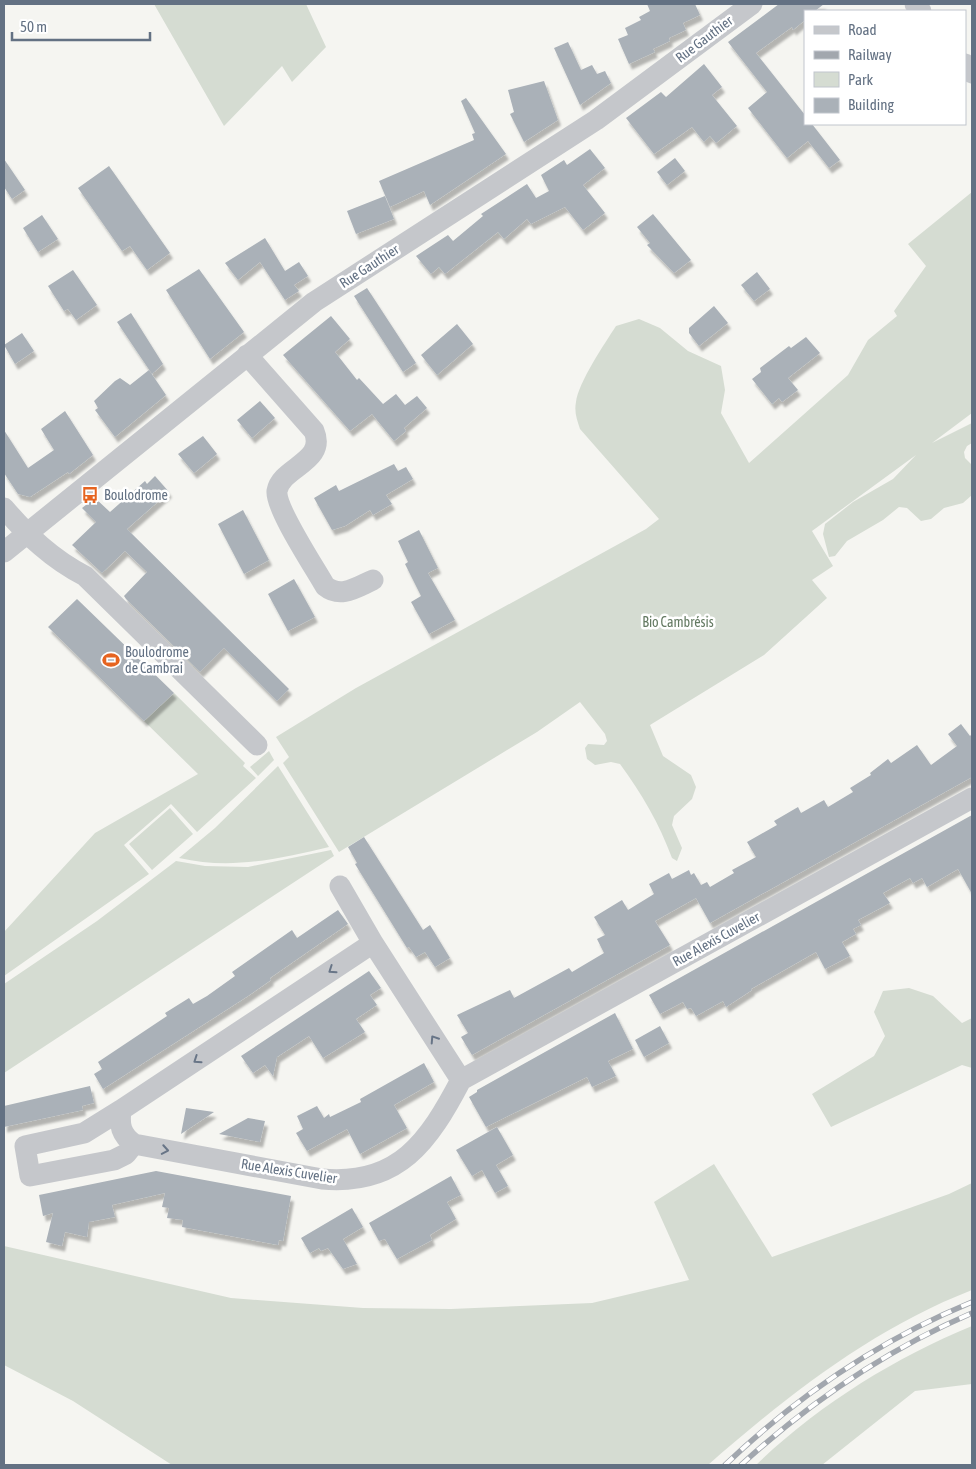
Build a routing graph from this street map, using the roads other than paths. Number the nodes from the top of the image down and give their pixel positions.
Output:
1 (752, 4) edge
2 (247, 355) junction
3 (4, 508) edge
4 (27, 533) junction
5 (4, 552) edge
6 (373, 580) dead end
7 (257, 745) dead end
8 (972, 798) edge
9 (340, 886) dead end
10 (373, 943) junction
11 (461, 1080) junction
12 (121, 1110) junction
13 (134, 1144) junction

1 - 2 street, Rue Gauthier
2 - 4 street, Rue Gauthier
2 - 6 street
3 - 4 street
4 - 5 street, Rue Gauthier
4 - 7 street
8 - 11 street, Rue Alexis Cuvelier
9 - 10 street
11 -> 10 street
10 -> 12 street
13 -> 11 street, Rue Alexis Cuvelier
12 - 13 street
12 - 13 street

